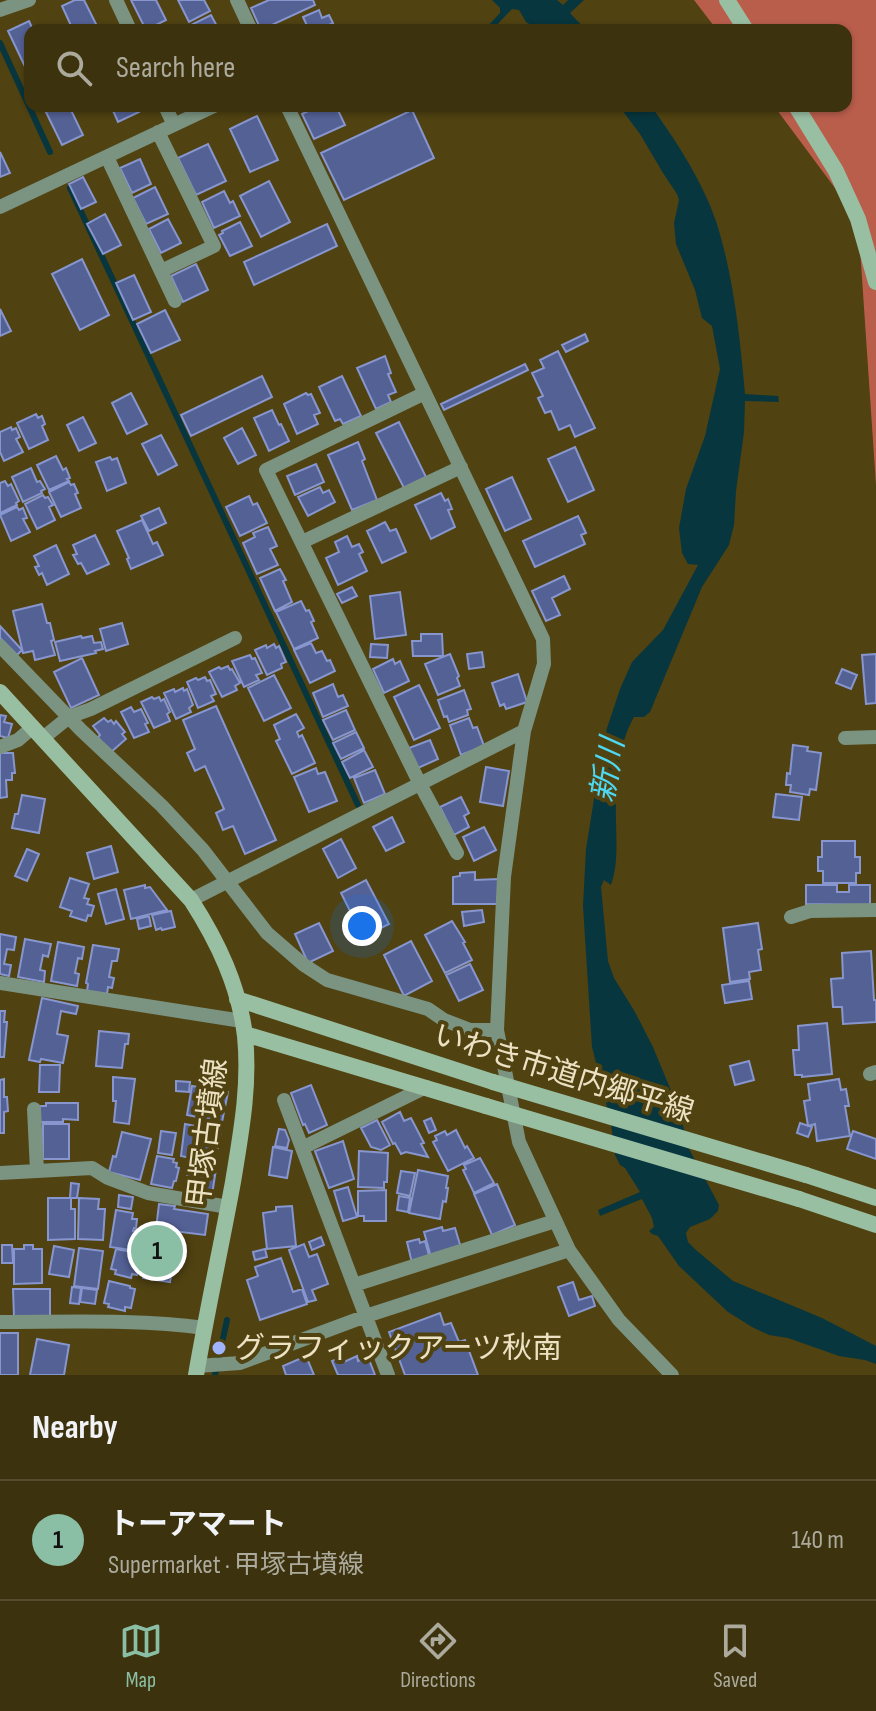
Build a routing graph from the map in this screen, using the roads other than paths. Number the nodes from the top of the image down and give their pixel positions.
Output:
1 (29, 0) edge
2 (116, 0) edge
3 (237, 0) edge
4 (727, 0) edge
5 (0, 10) edge
6 (127, 24) edge
7 (248, 24) edge
8 (742, 24) edge
9 (168, 112) edge
10 (201, 112) edge
11 (290, 112) edge
12 (800, 112) edge
13 (174, 125) junction
14 (158, 132) junction
15 (107, 157) junction
16 (0, 207) edge
17 (161, 271) junction
18 (876, 282) edge
19 (175, 301) dead end
20 (425, 393) junction
21 (461, 467) junction
22 (302, 542) junction
23 (235, 638) dead end
24 (0, 646) edge
25 (0, 692) edge
26 (69, 717) junction
27 (524, 731) junction
28 (38, 732) junction
29 (876, 737) edge
30 (845, 738) dead end
31 (0, 747) edge
32 (420, 784) junction
33 (457, 853) dead end
34 (226, 882) junction
35 (191, 900) junction
36 (876, 910) edge
37 (791, 917) dead end
38 (0, 983) edge
39 (237, 999) junction
40 (243, 1028) junction
41 (497, 1030) junction
42 (426, 1087) junction
43 (284, 1100) dead end
44 (34, 1109) dead end
45 (302, 1148) junction
46 (37, 1171) junction
47 (0, 1173) edge
48 (876, 1198) edge
49 (228, 1207) junction
50 (555, 1221) junction
51 (876, 1225) edge
52 (569, 1250) junction
53 (354, 1285) junction
54 (366, 1316) junction
55 (0, 1322) edge
56 (205, 1328) junction
57 (196, 1371) edge
58 (388, 1375) edge
59 (672, 1375) edge

1 - 5 street
2 - 6 street
3 - 7 street
4 - 8 street
9 - 13 street
10 - 13 street
11 - 20 street
12 - 18 street
13 - 14 street
14 - 15 street
14 - 17 street
15 - 16 street
15 - 17 street
17 - 19 street
20 - 21 street
20 - 22 street
21 - 22 street
21 - 27 street
22 - 32 street
23 - 26 street
24 - 26 street
25 - 28 street, 甲塚古墳線
26 - 28 street
26 - 34 street
27 - 32 street
27 - 41 street
28 - 31 street
28 - 35 street, 甲塚古墳線
29 - 30 street
32 - 33 street
32 - 34 street
34 - 35 street
34 - 41 street
35 - 39 street, 甲塚古墳線
36 - 37 street
38 - 40 street
39 - 40 street, 甲塚古墳線
39 - 48 street, いわき市道内郷平線, bridge
40 - 42 street, いわき市道内郷平線
40 - 49 street, 甲塚古墳線
41 - 50 street
42 - 45 street
42 - 51 street, いわき市道内郷平線, bridge
43 - 45 street
44 - 46 street
45 - 53 street
46 - 47 street
46 - 49 street
49 - 56 street, 甲塚古墳線
50 - 52 street
50 - 53 street
52 - 54 street
52 - 59 street
53 - 54 street
54 - 57 street
54 - 58 street
55 - 56 street
56 - 57 street, 甲塚古墳線

